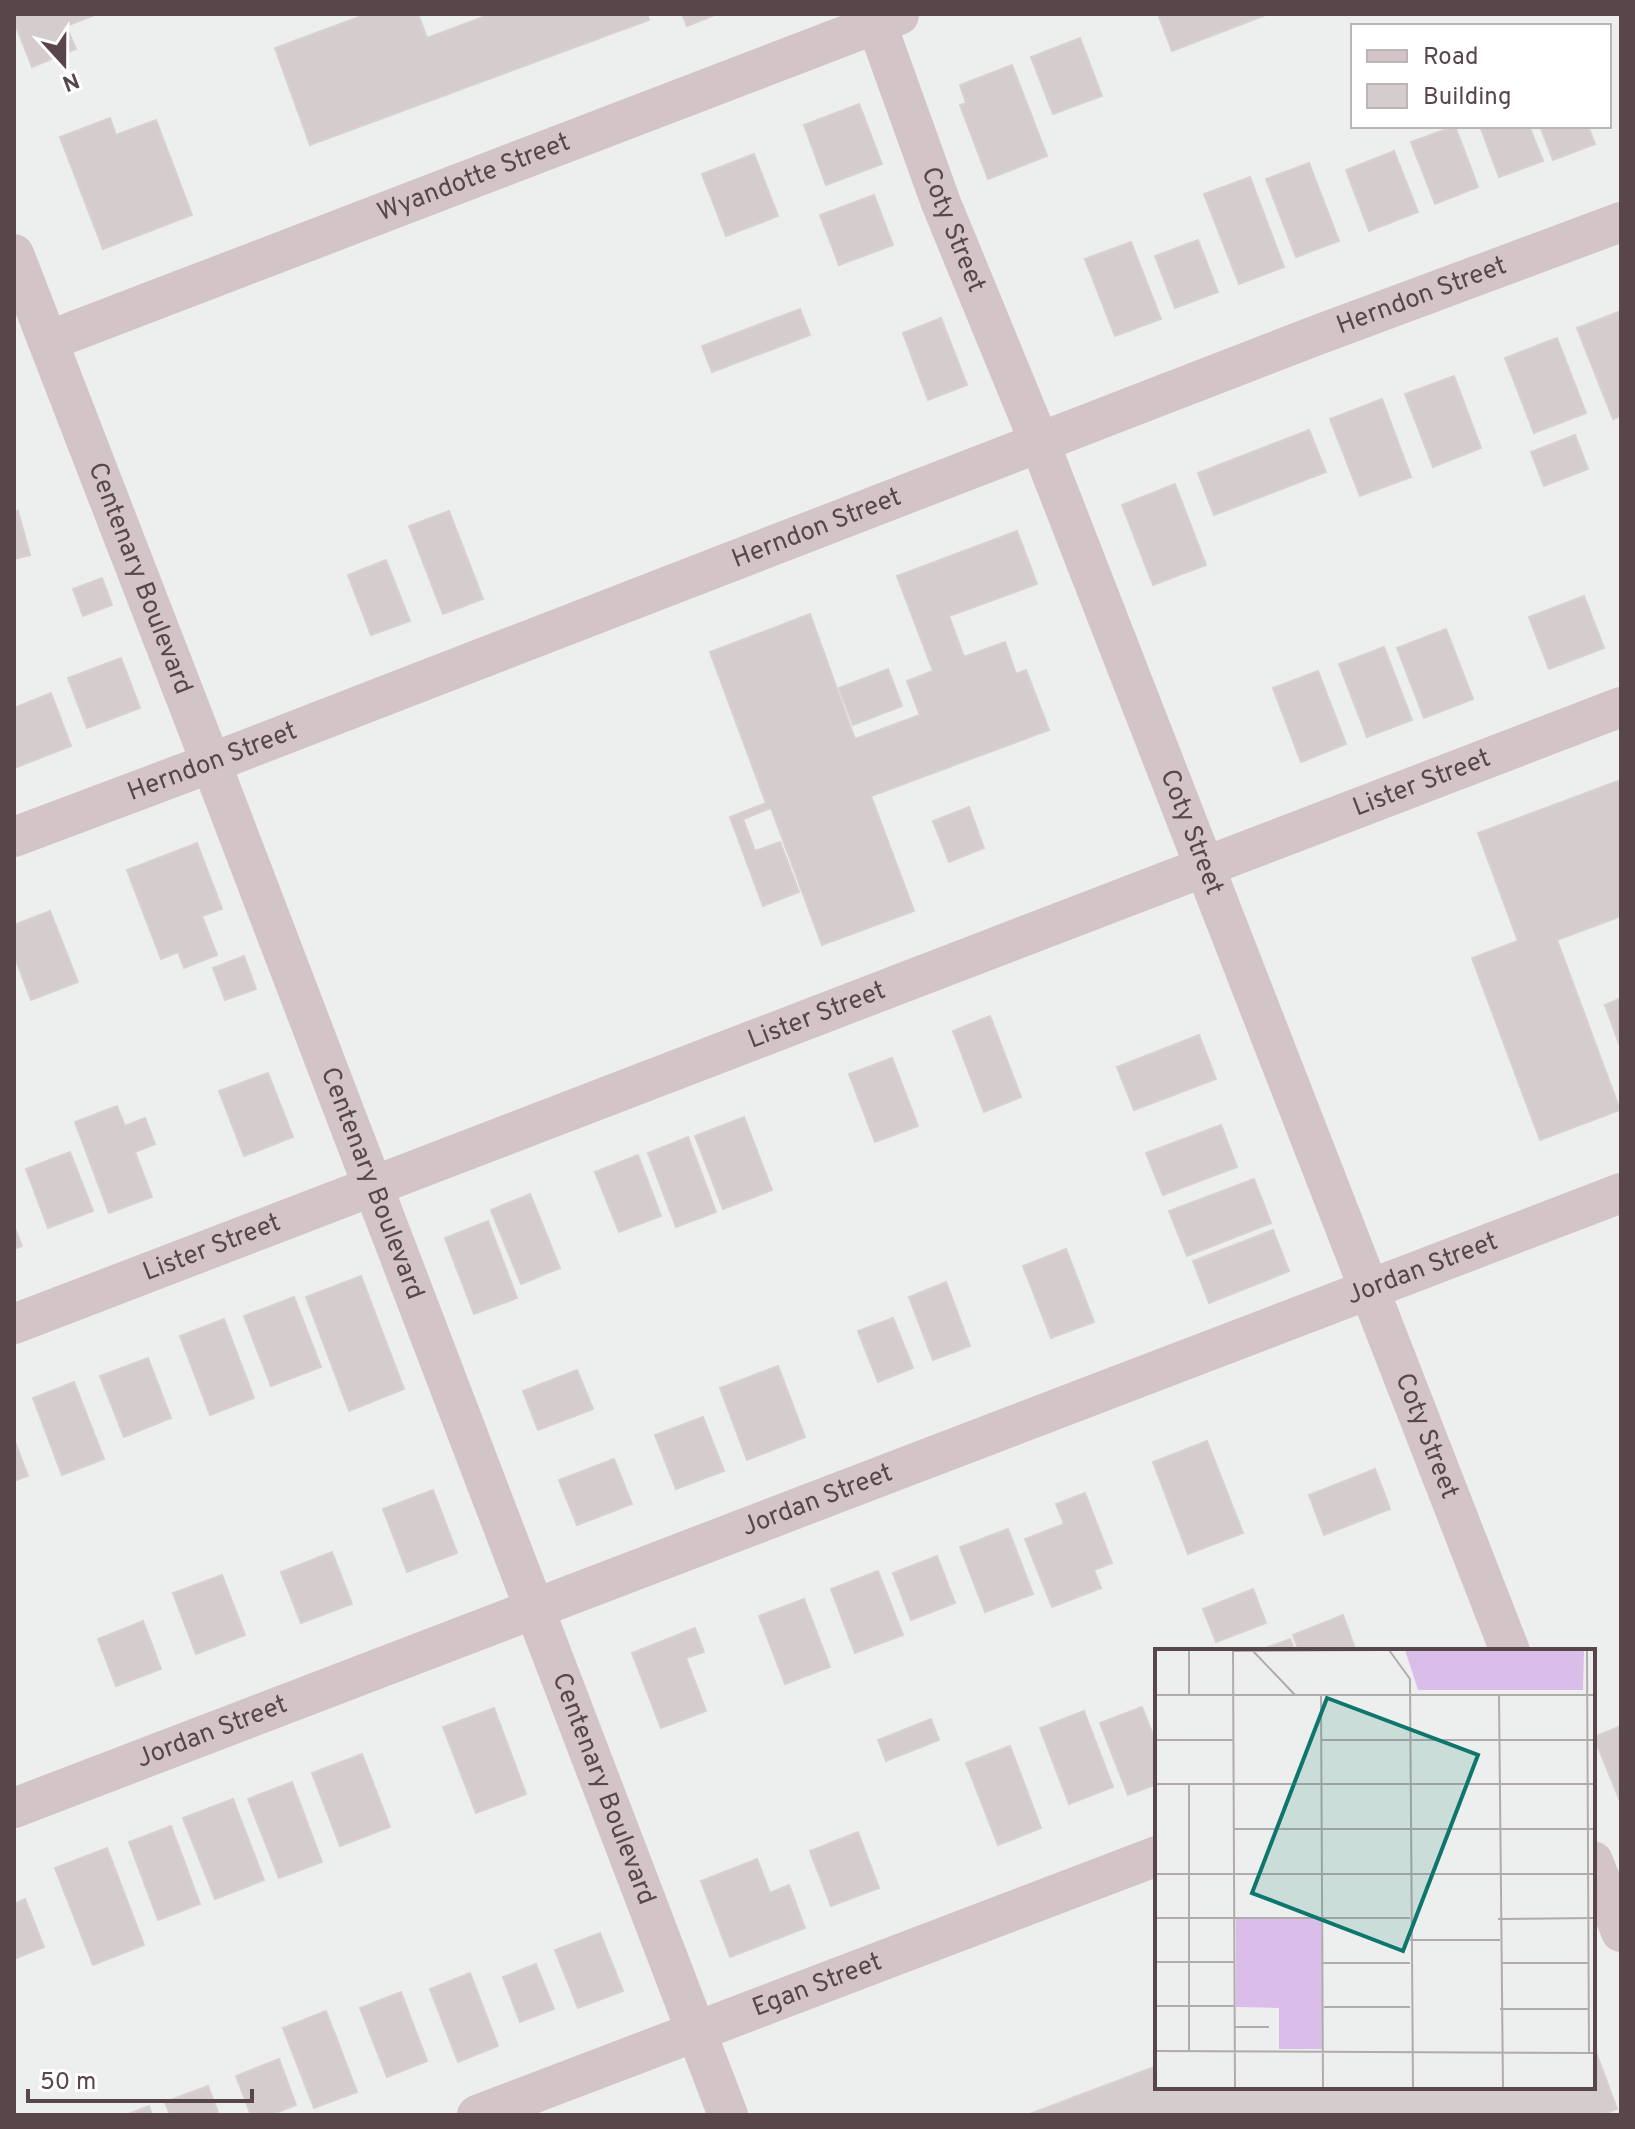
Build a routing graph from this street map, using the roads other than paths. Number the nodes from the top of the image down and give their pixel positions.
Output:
1 (883, 17) edge
2 (1621, 222) edge
3 (14, 254) edge
4 (48, 341) junction
5 (1040, 444) junction
6 (1621, 707) edge
7 (211, 763) junction
8 (14, 837) edge
9 (1205, 867) junction
10 (372, 1187) junction
11 (1621, 1193) edge
12 (1370, 1289) junction
13 (14, 1324) edge
14 (533, 1609) junction
15 (1509, 1649) edge
16 (14, 1808) edge
17 (1155, 1857) edge
18 (1595, 1866) edge
19 (1621, 1932) edge
20 (695, 2031) junction
21 (477, 2115) edge
22 (728, 2115) edge

1 - 4 street, Wyandotte Street
1 - 5 street, Coty Street
2 - 5 street, Herndon Street
3 - 4 street, Centenary Boulevard
4 - 7 street, Centenary Boulevard
5 - 7 street, Herndon Street
5 - 9 street, Coty Street
6 - 9 street, Lister Street
7 - 8 street, Herndon Street
7 - 10 street, Centenary Boulevard
9 - 10 street, Lister Street
9 - 12 street, Coty Street
10 - 13 street, Lister Street
10 - 14 street, Centenary Boulevard
11 - 12 street, Jordan Street
12 - 14 street, Jordan Street
12 - 15 street, Coty Street
14 - 16 street, Jordan Street
14 - 20 street, Centenary Boulevard
17 - 20 street, Egan Street
18 - 19 street
20 - 21 street, Egan Street
20 - 22 street, Centenary Boulevard

